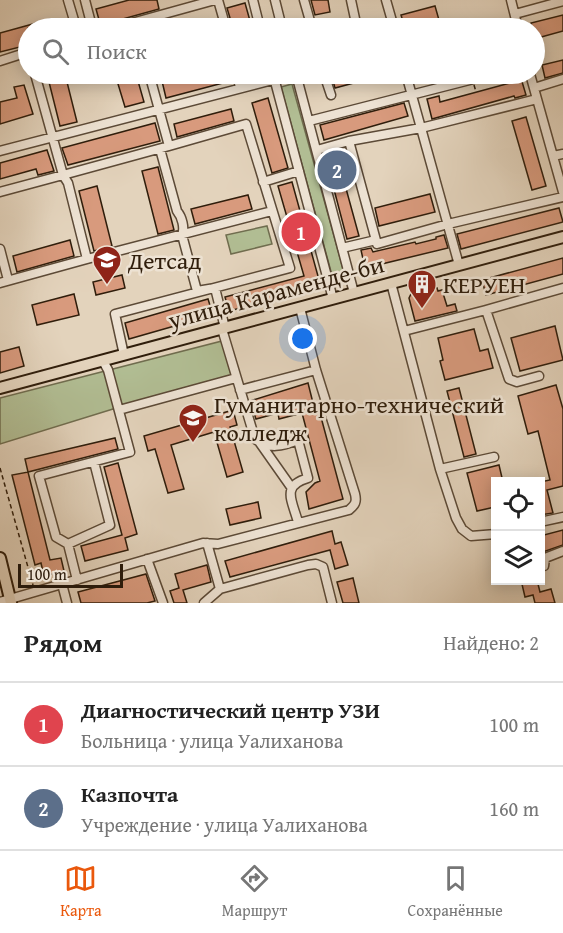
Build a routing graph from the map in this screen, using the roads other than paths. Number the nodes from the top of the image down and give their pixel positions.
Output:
1 (68, 0) edge
2 (85, 0) edge
3 (217, 0) edge
4 (253, 0) edge
5 (275, 0) edge
6 (304, 0) edge
7 (351, 0) edge
8 (386, 0) edge
9 (511, 0) edge
10 (563, 1) edge
11 (515, 14) junction
12 (73, 18) edge
13 (91, 18) edge
14 (156, 18) edge
15 (223, 18) edge
16 (258, 18) edge
17 (280, 18) edge
18 (309, 18) edge
19 (355, 18) edge
20 (391, 18) edge
21 (516, 18) edge
22 (18, 55) edge
23 (0, 61) edge
24 (563, 79) edge
25 (38, 84) edge
26 (149, 84) edge
27 (239, 84) edge
28 (251, 84) edge
29 (275, 84) edge
30 (299, 84) edge
31 (327, 84) edge
32 (409, 84) edge
33 (452, 84) edge
34 (533, 84) edge
35 (240, 88) junction
36 (534, 88) junction
37 (412, 94) junction
38 (331, 95) dead end
39 (537, 99) junction
40 (159, 109) junction
41 (309, 121) junction
42 (421, 128) junction
43 (53, 137) junction
44 (349, 141) junction
45 (164, 148) junction
46 (317, 150) junction
47 (0, 151) edge
48 (563, 154) edge
49 (553, 156) junction
50 (299, 171) junction
51 (63, 175) junction
52 (263, 182) junction
53 (0, 192) edge
54 (563, 194) edge
55 (273, 211) junction
56 (448, 224) junction
57 (182, 235) junction
58 (563, 237) edge
59 (376, 240) junction
60 (342, 248) junction
61 (0, 249) edge
62 (87, 259) junction
63 (459, 265) junction
64 (4, 282) edge
65 (391, 283) junction
66 (215, 288) junction
67 (563, 288) edge
68 (354, 293) junction
69 (333, 299) junction
70 (300, 308) junction
71 (486, 310) junction
72 (223, 328) junction
73 (404, 331) junction
74 (124, 355) junction
75 (103, 361) junction
76 (316, 370) junction
77 (539, 376) dead end
78 (236, 378) junction
79 (0, 388) edge
80 (240, 390) junction
81 (119, 410) junction
82 (260, 443) junction
83 (494, 457) dead end
84 (94, 462) junction
85 (440, 469) junction
86 (291, 487) junction
87 (563, 517) edge
88 (545, 521) edge
89 (298, 522) junction
90 (491, 534) edge
91 (207, 543) junction
92 (68, 544) junction
93 (563, 551) edge
94 (0, 558) edge
95 (545, 558) edge
96 (147, 559) junction
97 (77, 580) junction
98 (62, 584) junction
99 (220, 589) junction
100 (7, 601) edge
101 (67, 603) edge
102 (162, 603) edge
103 (204, 603) edge
104 (332, 603) edge

1 - 12 street
2 - 13 street
3 - 14 street
3 - 15 street
4 - 16 street
5 - 17 street
6 - 18 street
7 - 19 street
8 - 20 street
9 - 11 street
10 - 11 street
11 - 21 street
22 - 23 street
24 - 36 street
25 - 43 street
26 - 40 street
27 - 35 street
28 - 35 street
29 - 50 street
30 - 41 street
31 - 38 street
32 - 37 street
33 - 37 street
34 - 36 street
35 - 40 street
36 - 39 street
37 - 41 street
37 - 42 street
39 - 42 street
39 - 49 street
40 - 43 street
40 - 45 street
41 - 46 street
42 - 44 street
42 - 56 street
43 - 47 street
43 - 51 street
44 - 46 street
44 - 59 street
45 - 51 street
45 - 52 street
45 - 57 street
46 - 60 street
48 - 49 street
49 - 54 street
50 - 52 street
50 - 69 street
51 - 53 street
51 - 62 street
52 - 55 street
54 - 56 street
55 - 57 street
55 - 66 street
56 - 59 street
56 - 63 street
57 - 62 street
57 - 66 street
58 - 63 main road, улица Караменде-би
59 - 60 street
60 - 68 street
61 - 64 street
62 - 64 street
63 - 65 main road, улица Караменде-би
65 - 68 main road, улица Караменде-би
65 - 73 street
66 - 72 street
66 - 74 street
67 - 71 street
68 - 69 main road, улица Караменде-би
69 - 70 main road, улица Караменде-би
70 - 72 main road, улица Караменде-би
70 - 76 street
71 - 73 street
71 - 77 street
72 - 74 main road, улица Караменде-би
72 - 78 street
73 - 85 street
74 - 75 main road, улица Караменде-би
75 - 79 main road, улица Караменде-би
75 - 81 street
76 - 80 street
76 - 89 street
78 - 80 street
78 - 81 street
80 - 82 street
81 - 84 street
82 - 86 street
82 - 86 street
83 - 85 street
84 - 92 street
84 - 92 street
85 - 90 street
86 - 89 street
87 - 88 street
89 - 91 street
91 - 96 street
91 - 99 street
92 - 97 street
93 - 95 street
94 - 100 main road
96 - 97 street
96 - 102 street
97 - 98 street
98 - 100 street
98 - 101 street
99 - 103 street
99 - 104 street

